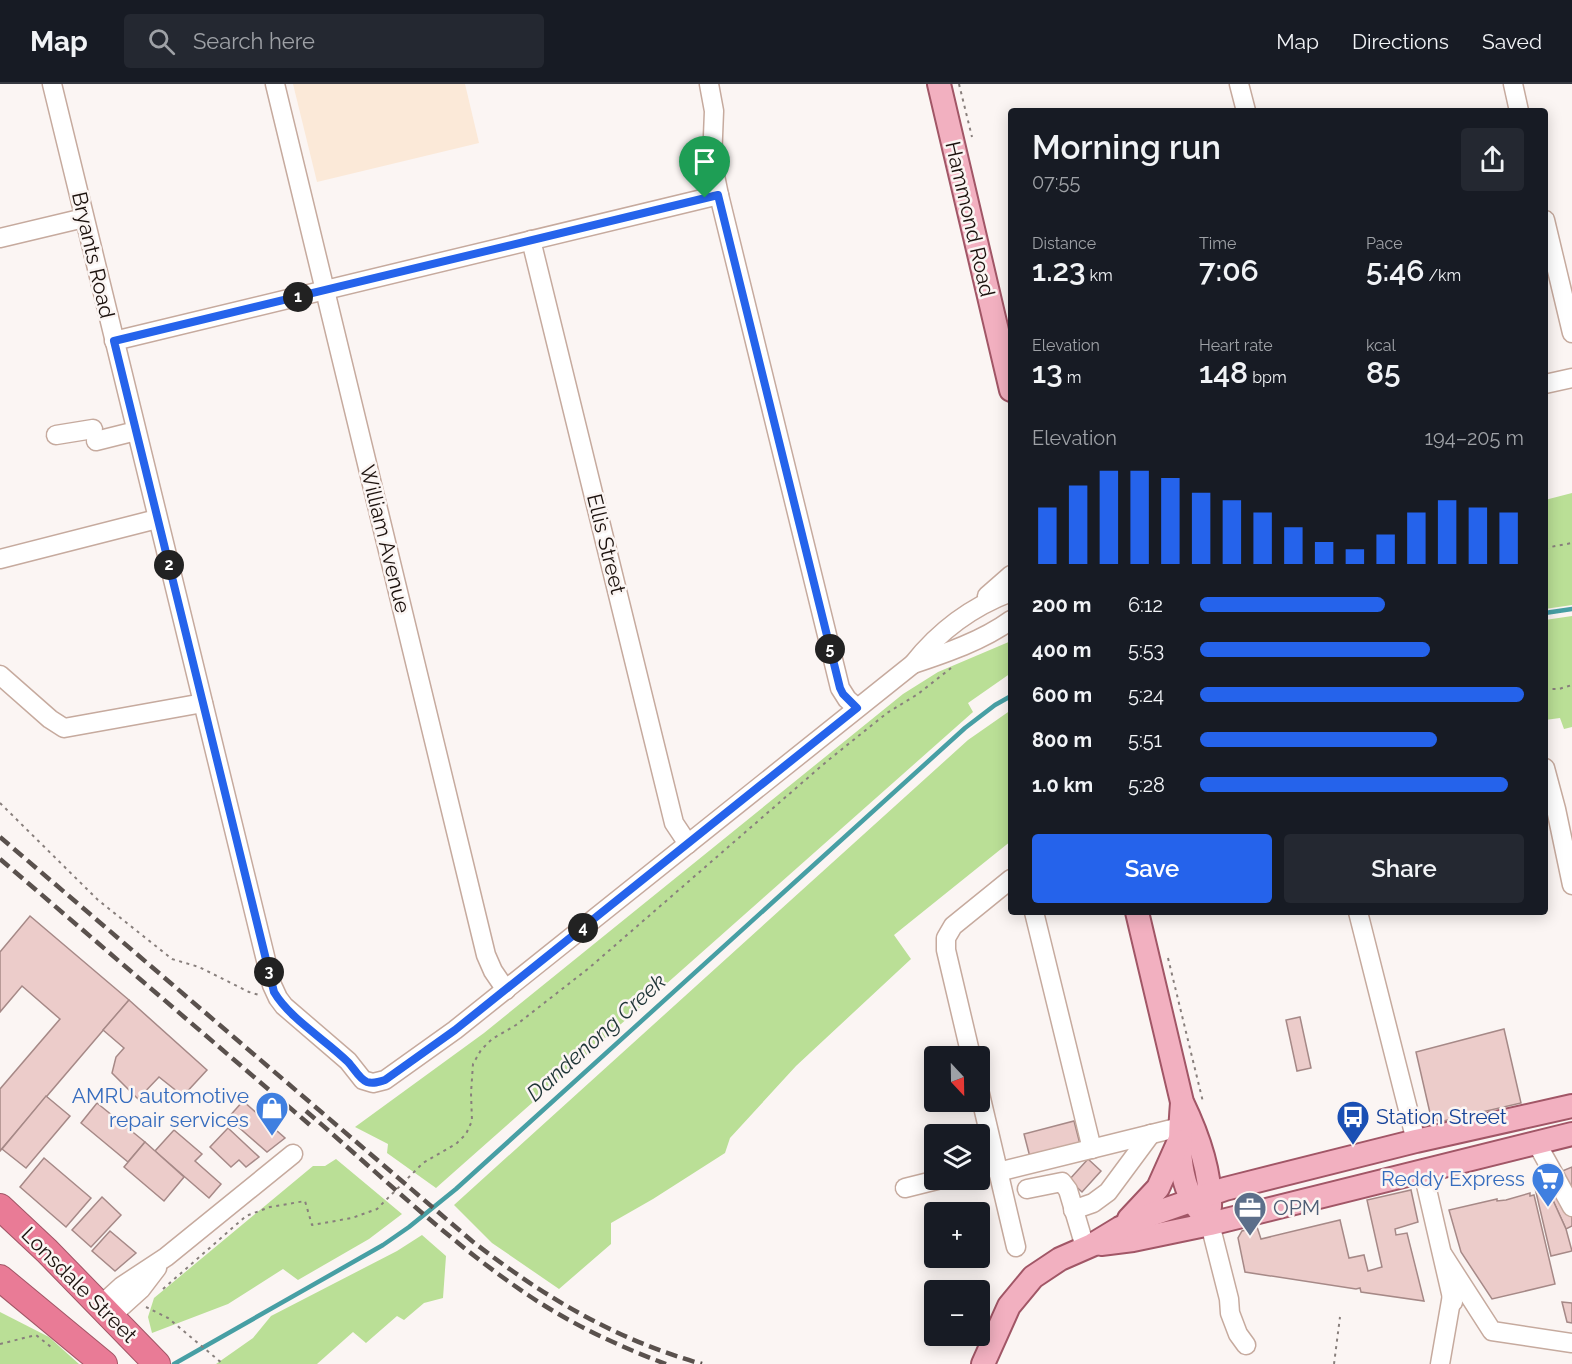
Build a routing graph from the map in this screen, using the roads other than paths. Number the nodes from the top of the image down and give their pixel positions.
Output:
1 (52, 84) edge
2 (275, 84) edge
3 (710, 84) edge
4 (939, 84) edge
5 (1239, 84) edge
6 (1513, 84) edge
7 (1245, 108) edge
8 (1518, 108) edge
9 (718, 195) junction
10 (84, 218) junction
11 (1548, 233) edge
12 (0, 238) edge
13 (531, 240) junction
14 (324, 291) junction
15 (1572, 333) edge
16 (114, 341) junction
17 (1008, 377) edge
18 (1572, 378) edge
19 (1548, 383) edge
20 (136, 431) junction
21 (56, 435) dead end
22 (157, 519) junction
23 (0, 559) edge
24 (1008, 578) edge
25 (1008, 593) edge
26 (968, 613) junction
27 (1008, 624) edge
28 (913, 664) junction
29 (0, 675) edge
30 (203, 703) junction
31 (857, 708) junction
32 (1548, 774) edge
33 (1564, 807) edge
34 (688, 844) junction
35 (1008, 881) edge
36 (1572, 885) edge
37 (1036, 915) edge
38 (1138, 915) edge
39 (1359, 915) edge
40 (506, 990) junction
41 (968, 1046) edge
42 (1182, 1102) junction
43 (1572, 1106) edge
44 (983, 1112) edge
45 (1180, 1133) junction
46 (1151, 1134) junction
47 (1572, 1134) edge
48 (1416, 1141) junction
49 (1536, 1142) junction
50 (1092, 1149) junction
51 (293, 1154) dead end
52 (991, 1169) edge
53 (1423, 1172) junction
54 (924, 1183) edge
55 (905, 1188) dead end
56 (1027, 1189) dead end
57 (1201, 1196) junction
58 (1570, 1199) edge
59 (0, 1207) edge
60 (1074, 1210) junction
61 (1210, 1224) junction
62 (1120, 1228) junction
63 (1089, 1246) junction
64 (1016, 1247) dead end
65 (1443, 1256) junction
66 (0, 1278) edge
67 (104, 1312) junction
68 (66, 1342) junction
69 (1572, 1343) edge
70 (1246, 1345) dead end
71 (104, 1364) edge
72 (157, 1364) edge
73 (983, 1364) edge
74 (1440, 1364) edge

1 - 10 street, Bryants Road
2 - 14 street, William Avenue
3 - 9 street
4 - 17 main road, Hammond Road
5 - 7 street
6 - 8 street
9 - 13 street
9 - 31 street
10 - 12 street
10 - 16 street, Bryants Road
11 - 15 street
13 - 14 street
13 - 34 street, Ellis Street
14 - 16 street
14 - 40 street, William Avenue
16 - 20 street, Bryants Road
18 - 19 street
20 - 21 street
20 - 22 street, Bryants Road
22 - 23 street
22 - 30 street, Bryants Road
24 - 26 street
25 - 26 street
26 - 28 street
27 - 28 street
28 - 31 street
29 - 30 street
30 - 40 street, Bryants Road
31 - 34 street
32 - 33 street
33 - 36 street
34 - 40 street
35 - 41 street
37 - 50 street
38 - 42 main road
39 - 48 street
42 - 45 main road
42 - 57 main road
43 - 48 main road
44 - 52 street
45 - 46 street
45 - 57 main road
45 - 62 main road
46 - 50 street
46 - 60 street
47 - 49 main road
48 - 53 main road
48 - 57 main road
49 - 53 main road
49 - 58 street
50 - 52 street
51 - 67 street
52 - 64 street
53 - 61 main road
53 - 65 street
54 - 55 street
56 - 60 street
57 - 61 main road
57 - 62 main road
59 - 67 highway, Lonsdale Street
60 - 63 street
61 - 63 main road
61 - 70 street
62 - 63 main road
63 - 73 main road
65 - 69 street
65 - 74 street
66 - 68 highway, Lonsdale Street
67 - 68 highway
67 - 72 highway, Lonsdale Street
68 - 71 highway, Lonsdale Street

